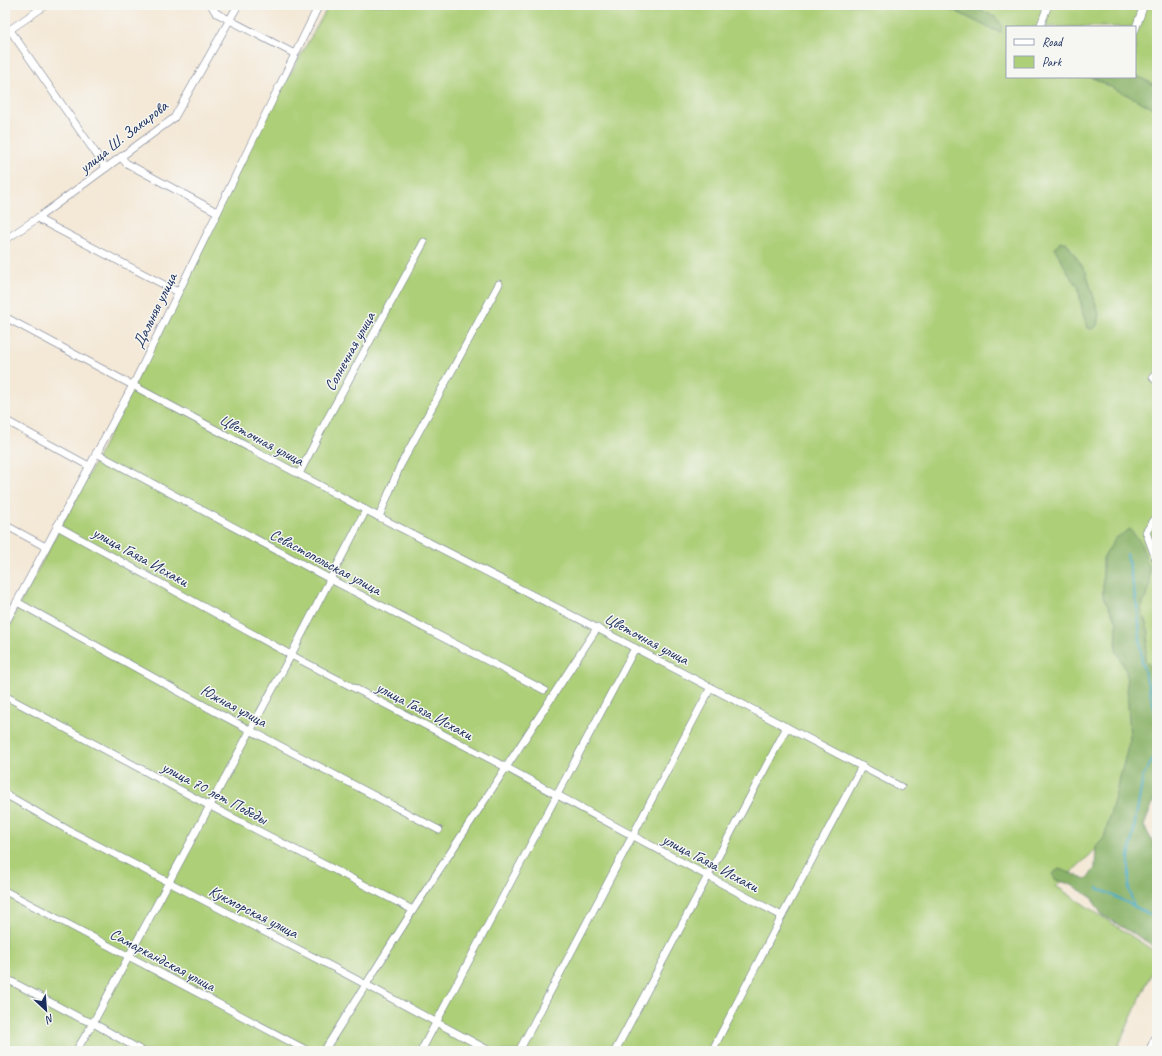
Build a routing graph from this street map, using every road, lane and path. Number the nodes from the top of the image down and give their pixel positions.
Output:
1 (46, 5) edge
2 (210, 5) edge
3 (238, 5) edge
4 (319, 5) edge
5 (1048, 5) edge
6 (1144, 5) edge
7 (230, 19) junction
8 (1040, 26) edge
9 (1136, 27) edge
10 (7, 32) edge
11 (295, 54) junction
12 (121, 157) junction
13 (106, 168) junction
14 (217, 212) junction
15 (39, 217) junction
16 (5, 240) edge
17 (424, 242) dead end
18 (499, 284) dead end
19 (178, 292) junction
20 (5, 317) edge
21 (1157, 373) edge
22 (1157, 382) edge
23 (133, 385) junction
24 (5, 420) edge
25 (96, 453) junction
26 (89, 466) junction
27 (300, 474) junction
28 (366, 510) junction
29 (1157, 516) edge
30 (379, 517) junction
31 (5, 525) edge
32 (57, 526) junction
33 (46, 547) junction
34 (1157, 562) edge
35 (330, 579) junction
36 (16, 602) junction
37 (5, 624) edge
38 (597, 628) junction
39 (635, 648) junction
40 (290, 655) junction
41 (711, 687) junction
42 (544, 690) dead end
43 (5, 696) edge
44 (787, 727) junction
45 (250, 730) junction
46 (862, 766) junction
47 (506, 768) junction
48 (901, 787) dead end
49 (5, 794) edge
50 (557, 795) junction
51 (210, 806) junction
52 (439, 830) dead end
53 (632, 836) junction
54 (707, 876) junction
55 (168, 882) junction
56 (5, 891) edge
57 (413, 910) junction
58 (782, 916) junction
59 (128, 957) junction
60 (5, 978) edge
61 (366, 985) junction
62 (437, 1022) junction
63 (93, 1023) junction
64 (1157, 1034) edge
65 (76, 1051) edge
66 (142, 1051) edge
67 (308, 1051) edge
68 (324, 1051) edge
69 (421, 1051) edge
70 (490, 1051) edge
71 (519, 1051) edge
72 (615, 1051) edge
73 (712, 1051) edge
74 (1149, 1051) edge

1 - 10 street
2 - 7 street
3 - 7 street, улица Ш. Закирова
4 - 11 street, Дальняя улица
5 - 8 street
6 - 9 street
7 - 11 street
7 - 12 street, улица Ш. Закирова
10 - 13 street
11 - 14 street, Дальняя улица
12 - 13 street, улица Ш. Закирова
12 - 14 street
13 - 15 street, улица Ш. Закирова
14 - 19 street, Дальняя улица
15 - 16 street, улица Ш. Закирова
15 - 19 street
17 - 27 street, Солнечная улица
18 - 30 street
19 - 23 street, Дальняя улица
20 - 23 street
21 - 22 street
23 - 25 street, Дальняя улица
23 - 27 street, Цветочная улица
24 - 26 street
25 - 26 street, Дальняя улица
25 - 35 street, Севастопольская улица
26 - 32 street, Дальняя улица
27 - 28 street, Цветочная улица
28 - 30 street, Цветочная улица
28 - 35 street
29 - 34 street
30 - 38 street, Цветочная улица
31 - 33 street
32 - 33 street, Дальняя улица
32 - 40 street, улица Гаяза Исхаки
33 - 36 street, Дальняя улица
35 - 40 street
35 - 42 street, Севастопольская улица
36 - 37 street, Дальняя улица
36 - 45 street, Южная улица
38 - 39 street, Цветочная улица
38 - 47 street
39 - 41 street, Цветочная улица
39 - 50 street
40 - 45 street
40 - 47 street, улица Гаяза Исхаки
41 - 44 street, Цветочная улица
41 - 53 street
43 - 51 street, улица 70 лет Победы
44 - 46 street, Цветочная улица
44 - 54 street
45 - 51 street
45 - 52 street, Южная улица
46 - 48 street, Цветочная улица
46 - 58 street
47 - 50 street, улица Гаяза Исхаки
47 - 57 street
49 - 55 street, Кукморская улица
50 - 53 street, улица Гаяза Исхаки
50 - 62 street
51 - 55 street
51 - 57 street, улица 70 лет Победы
53 - 54 street, улица Гаяза Исхаки
53 - 71 street
54 - 58 street, улица Гаяза Исхаки
54 - 72 street
55 - 59 street
55 - 61 street, Кукморская улица
56 - 59 street, Самаркандская улица
57 - 61 street
58 - 73 street
59 - 63 street
59 - 67 street, Самаркандская улица
60 - 63 street
61 - 62 street, Кукморская улица
61 - 68 street
62 - 69 street
62 - 70 street, Кукморская улица
63 - 65 street
63 - 66 street
64 - 74 street

